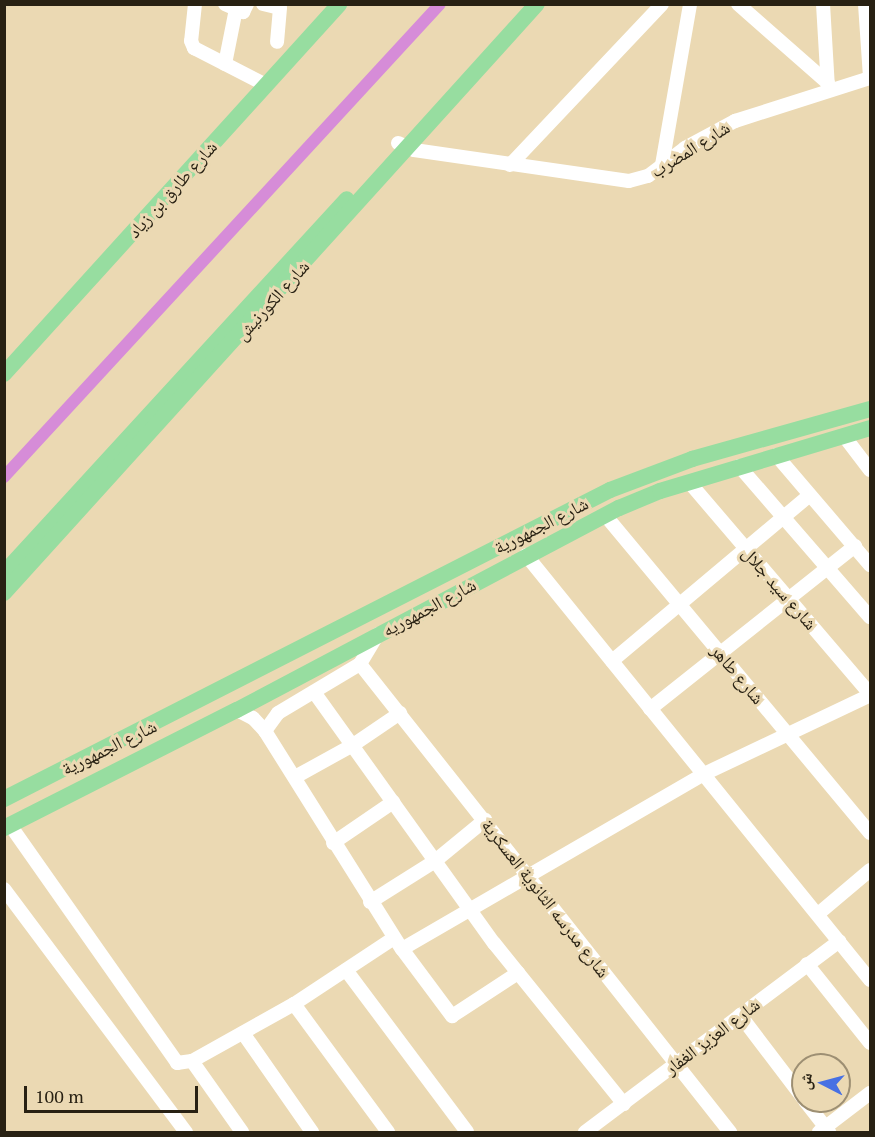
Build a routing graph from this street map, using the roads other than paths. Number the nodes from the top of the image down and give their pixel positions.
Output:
1 (195, 4) edge
2 (263, 4) edge
3 (339, 4) edge
4 (522, 4) edge
5 (537, 4) edge
6 (662, 4) edge
7 (690, 4) edge
8 (738, 4) edge
9 (823, 4) edge
10 (865, 4) edge
11 (236, 6) edge
12 (277, 42) dead end
13 (225, 64) junction
14 (870, 78) edge
15 (266, 85) junction
16 (828, 86) junction
17 (403, 146) junction
18 (510, 165) junction
19 (662, 165) junction
20 (4, 374) edge
21 (870, 409) edge
22 (870, 428) edge
23 (844, 436) junction
24 (776, 455) junction
25 (739, 466) junction
26 (870, 470) edge
27 (689, 482) junction
28 (810, 495) junction
29 (605, 515) junction
30 (784, 517) junction
31 (746, 549) junction
32 (864, 553) edge
33 (525, 555) junction
34 (828, 568) junction
35 (4, 573) edge
36 (4, 593) edge
37 (789, 599) junction
38 (680, 604) junction
39 (870, 617) edge
40 (378, 634) junction
41 (300, 650) junction
42 (721, 653) junction
43 (612, 661) junction
44 (276, 662) junction
45 (360, 664) junction
46 (311, 670) junction
47 (288, 682) junction
48 (314, 692) junction
49 (870, 695) edge
50 (650, 709) junction
51 (237, 710) junction
52 (400, 713) junction
53 (265, 731) junction
54 (788, 734) junction
55 (353, 746) junction
56 (704, 774) junction
57 (295, 777) junction
58 (4, 799) edge
59 (393, 802) junction
60 (485, 820) junction
61 (7, 826) edge
62 (870, 833) edge
63 (333, 843) junction
64 (435, 861) junction
65 (870, 870) edge
66 (528, 873) junction
67 (4, 889) edge
68 (370, 902) junction
69 (470, 907) junction
70 (818, 914) junction
71 (838, 940) junction
72 (398, 944) junction
73 (807, 964) junction
74 (346, 970) junction
75 (518, 973) junction
76 (870, 980) edge
77 (294, 1004) junction
78 (740, 1015) junction
79 (243, 1033) junction
80 (870, 1043) edge
81 (192, 1061) junction
82 (676, 1063) junction
83 (791, 1083) edge
84 (870, 1093) edge
85 (624, 1104) junction
86 (812, 1113) edge
87 (824, 1131) edge
88 (186, 1132) edge
89 (242, 1132) edge
90 (312, 1132) edge
91 (388, 1132) edge
92 (467, 1132) edge
93 (585, 1132) edge
94 (730, 1132) edge

1 - 13 street
2 - 12 street
3 - 15 main road, شارع طارق بن زياد
4 - 17 main road, شارع الكورنيش
5 - 17 main road, شارع الكورنيش
6 - 18 street
7 - 19 street
8 - 16 street
9 - 16 street
10 - 14 street
11 - 13 street
13 - 15 street
14 - 16 street, شارع المضرب
15 - 20 main road, شارع طارق بن زياد
16 - 19 street, شارع المضرب
17 - 18 street, شارع المضرب
17 - 35 main road, شارع الكورنيش
17 - 36 main road, شارع الكورنيش
18 - 19 street, شارع المضرب
21 - 41 main road, شارع الجمهورية
22 - 23 main road, شارع الجمهوريه
23 - 24 main road, شارع الجمهوريه
23 - 26 street
24 - 25 main road, شارع الجمهوريه
24 - 28 street
25 - 27 main road, شارع الجمهوريه
25 - 30 street
27 - 29 main road, شارع الجمهوريه
27 - 31 street, شارع سيد جلال
28 - 30 street
28 - 32 street
29 - 33 main road, شارع الجمهوريه
29 - 38 street, شارع طاهر
30 - 31 street
30 - 34 street
31 - 37 street, شارع سيد جلال
31 - 38 street
32 - 34 street
33 - 40 main road, شارع الجمهوريه
33 - 43 street
34 - 37 street
34 - 39 street
37 - 42 street
37 - 49 street, شارع سيد جلال
38 - 42 street, شارع طاهر
38 - 43 street
40 - 45 street
40 - 46 main road, شارع الجمهوريه
41 - 44 main road, شارع الجمهورية
41 - 46 main road
42 - 50 street
42 - 54 street, شارع طاهر
43 - 50 street
44 - 47 main road
44 - 58 main road, شارع الجمهورية
45 - 48 street
45 - 52 street, شارع مدرسه الثانوية العسكرية
46 - 47 main road, شارع الجمهوريه
47 - 51 main road, شارع الجمهوريه
48 - 53 street
48 - 55 street
49 - 54 street
50 - 56 street
51 - 53 street
51 - 61 main road, شارع الجمهوريه
52 - 55 street
52 - 60 street, شارع مدرسه الثانوية العسكرية
53 - 57 street
54 - 56 street
54 - 62 street, شارع طاهر
55 - 57 street
55 - 59 street
56 - 66 street
56 - 70 street
57 - 63 street
59 - 63 street
59 - 64 street
60 - 64 street
60 - 66 street, شارع مدرسه الثانوية العسكرية
61 - 81 street
63 - 68 street
64 - 68 street
64 - 69 street
65 - 70 street
66 - 69 street
66 - 82 street, شارع مدرسه الثانوية العسكرية
67 - 88 street
68 - 72 street
69 - 72 street
69 - 75 street
70 - 71 street
71 - 73 street, شارع العزيز الغفار
71 - 76 street
72 - 74 street
72 - 75 street
73 - 78 street, شارع العزيز الغفار
73 - 80 street
74 - 77 street
74 - 92 street
75 - 85 street
77 - 79 street
77 - 91 street
78 - 82 street, شارع العزيز الغفار
78 - 83 street
79 - 81 street
79 - 90 street
81 - 89 street
82 - 85 street, شارع العزيز الغفار
82 - 94 street, شارع مدرسه الثانوية العسكرية
84 - 87 street
85 - 93 street, شارع العزيز الغفار
86 - 87 street

